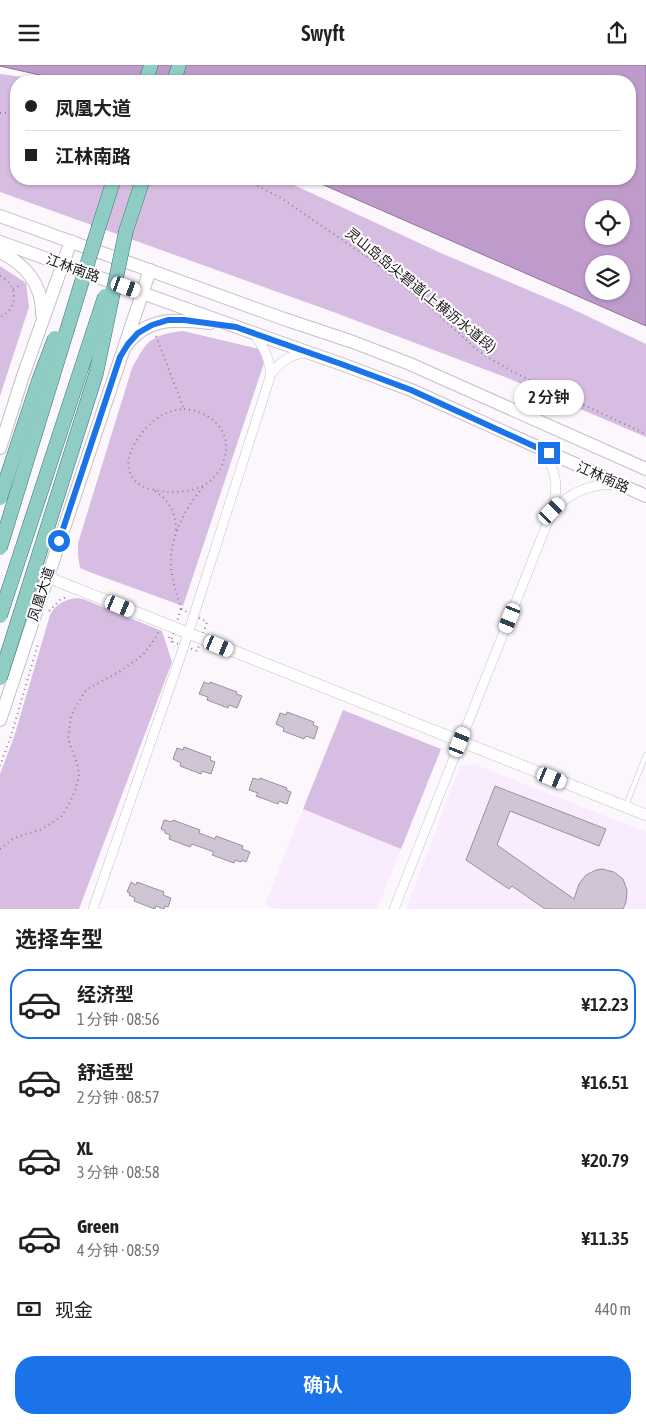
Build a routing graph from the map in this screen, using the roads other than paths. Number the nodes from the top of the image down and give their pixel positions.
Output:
1 (112, 185) edge
2 (141, 185) edge
3 (0, 216) edge
4 (99, 225) junction
5 (126, 231) junction
6 (71, 241) junction
7 (0, 242) edge
8 (0, 252) edge
9 (62, 264) junction
10 (150, 270) junction
11 (142, 293) junction
12 (42, 320) junction
13 (236, 327) junction
14 (254, 333) junction
15 (308, 352) junction
16 (120, 357) junction
17 (271, 375) junction
18 (0, 448) edge
19 (540, 449) junction
20 (646, 469) edge
21 (622, 485) junction
22 (646, 496) edge
23 (0, 498) edge
24 (552, 511) junction
25 (0, 547) edge
26 (47, 577) junction
27 (0, 616) edge
28 (188, 633) junction
29 (0, 678) edge
30 (0, 720) edge
31 (460, 742) junction
32 (646, 755) edge
33 (625, 807) junction
34 (646, 815) edge
35 (93, 909) edge
36 (394, 909) edge

1 - 4 main road
2 - 5 main road
3 - 6 main road, 江林南路
4 - 23 main road, bridge
4 - 25 main road, bridge
5 - 27 main road, bridge
5 - 29 main road, bridge
6 - 9 main road
6 - 10 main road, 江林南路
7 - 9 main road, 江林南路
8 - 12 main road
9 - 11 main road, 江林南路
9 - 12 main road
10 - 11 main road, 凤凰大道
10 - 20 main road, 江林南路
11 - 13 main road, 江林南路
11 - 16 main road, 凤凰大道
12 - 18 main road
13 - 14 main road, 江林南路
13 - 16 main road
14 - 15 main road, 江林南路
14 - 17 street
15 - 17 street
15 - 19 main road, 江林南路
16 - 26 main road, 凤凰大道
17 - 28 street
19 - 21 main road, 江林南路
19 - 24 street
21 - 22 main road, 江林南路
21 - 24 street
24 - 31 street
26 - 28 street
26 - 30 main road, 凤凰大道
28 - 31 street
28 - 35 street
31 - 33 street
31 - 36 street
32 - 33 lane
33 - 34 street

